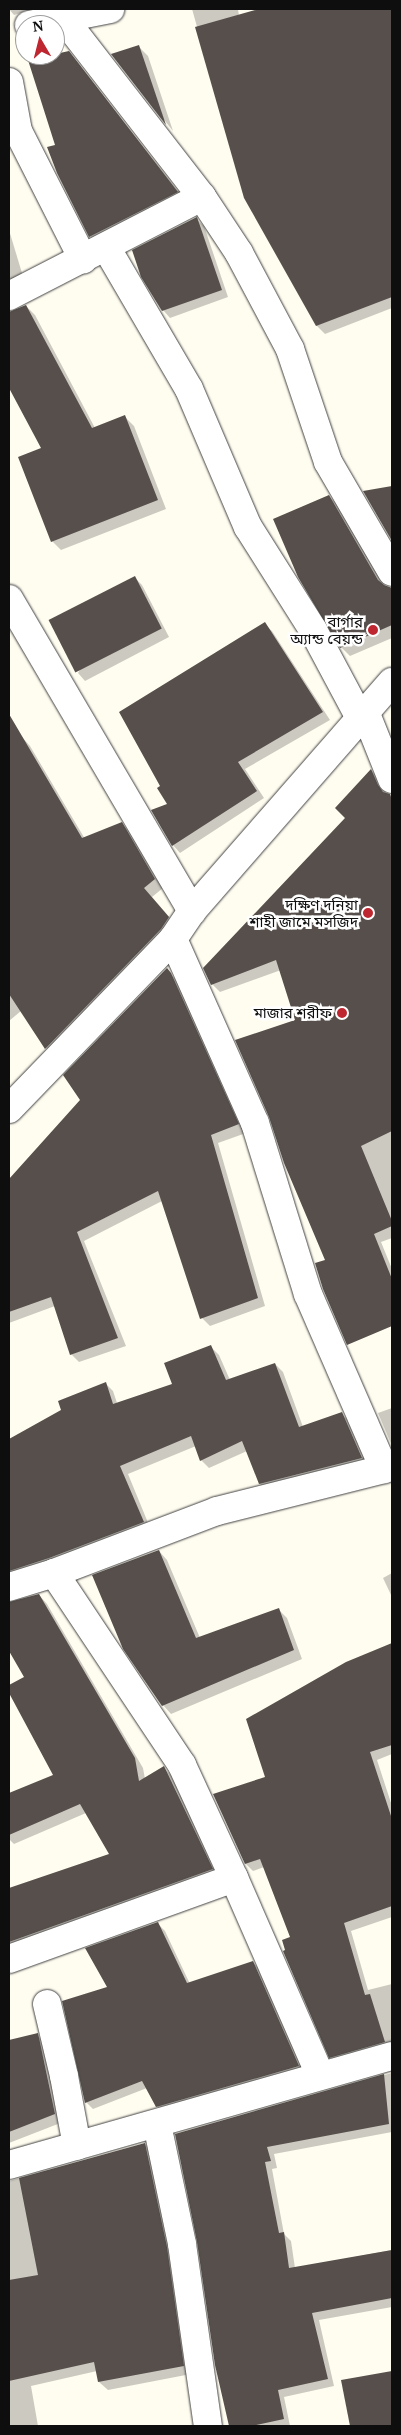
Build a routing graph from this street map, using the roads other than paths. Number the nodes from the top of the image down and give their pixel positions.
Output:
1 (110, 9) edge
2 (62, 14) edge
3 (9, 82) edge
4 (202, 197) junction
5 (95, 253) junction
6 (9, 296) edge
7 (392, 572) edge
8 (9, 599) edge
9 (392, 682) edge
10 (364, 717) junction
11 (392, 779) edge
12 (192, 910) junction
13 (173, 939) junction
14 (9, 1109) edge
15 (388, 1478) edge
16 (54, 1573) junction
17 (9, 1587) edge
18 (234, 1878) junction
19 (9, 1959) edge
20 (47, 2004) dead end
21 (392, 2056) edge
22 (320, 2075) junction
23 (157, 2124) junction
24 (77, 2146) junction
25 (9, 2165) edge
26 (208, 2426) edge

1 - 2 street
2 - 4 street
3 - 5 street
4 - 5 street
4 - 7 street
5 - 6 street
5 - 10 street
8 - 12 street
9 - 10 street
10 - 11 street
10 - 12 street
12 - 13 street
13 - 14 street
13 - 15 street
15 - 16 street
16 - 17 street
16 - 18 street
18 - 19 street
18 - 22 street
20 - 24 street
21 - 22 street
22 - 23 street
23 - 24 street
23 - 26 street
24 - 25 street

